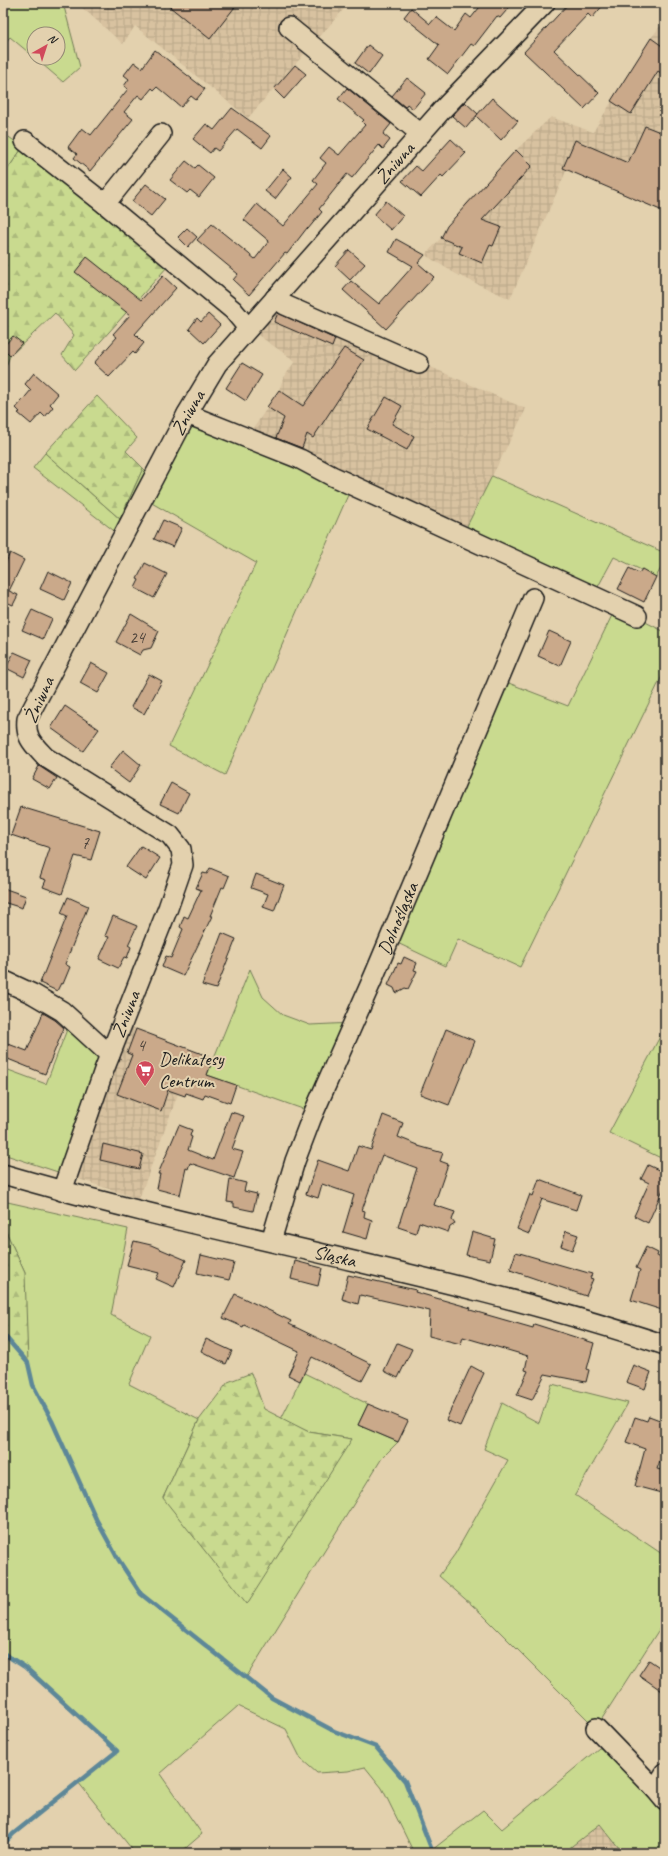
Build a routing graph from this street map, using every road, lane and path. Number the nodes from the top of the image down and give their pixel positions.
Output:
1 (545, 3) edge
2 (289, 27) dead end
3 (161, 134) dead end
4 (421, 134) junction
5 (25, 141) dead end
6 (105, 204) junction
7 (275, 298) junction
8 (248, 328) junction
9 (419, 364) dead end
10 (187, 414) junction
11 (533, 598) dead end
12 (637, 616) dead end
13 (3, 980) edge
14 (110, 1055) junction
15 (3, 1174) edge
16 (62, 1191) junction
17 (271, 1241) junction
18 (665, 1345) edge
19 (596, 1728) dead end
20 (665, 1773) edge
21 (660, 1795) edge

1 - 4 street, Żniwna
2 - 4 street
3 - 6 street
4 - 7 street, Żniwna
5 - 6 street
6 - 8 street
7 - 8 street, Żniwna
7 - 9 street
8 - 10 street, Żniwna
10 - 12 street
10 - 14 street, Żniwna
11 - 17 street, Dolnośląska
13 - 14 street, Żniwna
14 - 16 street, Żniwna
15 - 16 street, Śląska
16 - 17 street, Śląska
17 - 18 street, Śląska
19 - 21 street
20 - 21 street

